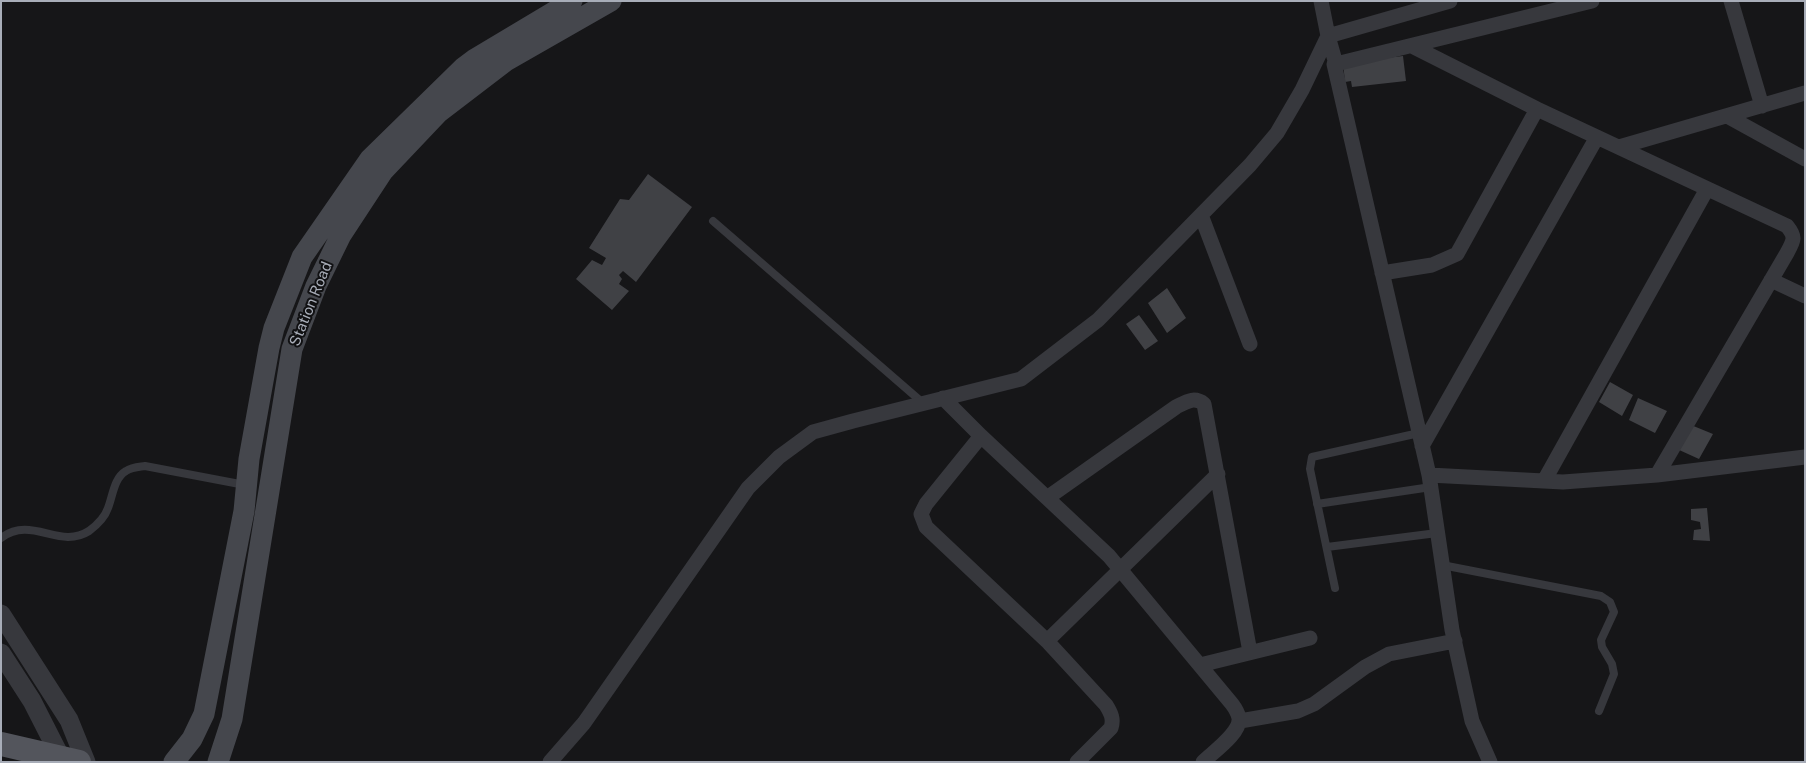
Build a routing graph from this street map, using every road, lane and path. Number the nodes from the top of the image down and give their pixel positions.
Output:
1 (572, 1) edge
2 (611, 1) edge
3 (1321, 1) edge
4 (1450, 1) edge
5 (1592, 1) edge
6 (1731, 1) edge
7 (1328, 36) junction
8 (1412, 46) junction
9 (501, 54) junction
10 (1336, 64) junction
11 (1805, 94) edge
12 (1762, 106) junction
13 (1537, 109) junction
14 (1727, 116) junction
15 (1596, 137) junction
16 (1619, 148) junction
17 (1805, 159) edge
18 (1707, 189) junction
19 (1201, 215) junction
20 (713, 221) dead end
21 (1382, 273) junction
22 (1771, 280) junction
23 (1805, 296) edge
24 (1250, 344) dead end
25 (943, 398) junction
26 (924, 403) junction
27 (981, 436) junction
28 (1421, 440) junction
29 (1805, 457) edge
30 (1218, 474) junction
31 (1657, 475) junction
32 (1430, 481) junction
33 (1544, 481) junction
34 (247, 485) junction
35 (1047, 498) junction
36 (1318, 504) junction
37 (1438, 533) junction
38 (1, 538) edge
39 (1327, 547) junction
40 (1442, 565) junction
41 (1120, 569) junction
42 (1335, 588) dead end
43 (1, 614) edge
44 (1310, 638) dead end
45 (1047, 641) junction
46 (1454, 641) junction
47 (1250, 652) junction
48 (1, 653) edge
49 (1200, 665) junction
50 (1599, 712) dead end
51 (1240, 721) junction
52 (1, 744) edge
53 (70, 760) edge
54 (86, 762) edge
55 (174, 762) edge
56 (218, 762) edge
57 (551, 762) edge
58 (1077, 762) edge
59 (1203, 762) edge
60 (1490, 762) edge

1 - 9 main road, Station Road
2 - 9 main road, Station Road
3 - 7 street
4 - 7 street
5 - 8 street
6 - 12 street
7 - 10 street
7 - 19 street
8 - 10 street
8 - 13 street
9 - 34 main road, Station Road
9 - 56 main road, Station Road
10 - 21 street
11 - 12 street
12 - 14 street
13 - 15 street
13 - 21 street
14 - 16 street
14 - 17 street
15 - 16 street
15 - 28 street
16 - 18 street
18 - 22 street
18 - 33 street
19 - 24 street
19 - 25 street
20 - 26 lane
21 - 28 street
22 - 23 street
22 - 31 street
25 - 26 street
25 - 27 street
26 - 57 street
27 - 35 street
27 - 45 street
28 - 32 street
28 - 36 lane
29 - 31 street
30 - 35 street
30 - 41 street
30 - 47 street
31 - 33 street
32 - 33 street
32 - 36 lane
32 - 37 street
34 - 38 lane
34 - 55 main road, Station Road
35 - 41 street
36 - 39 lane
37 - 39 lane
37 - 40 street
39 - 42 lane
40 - 46 street
40 - 50 lane
41 - 45 street
41 - 49 street
43 - 54 street
44 - 47 street
45 - 58 street
46 - 51 street
46 - 60 street
47 - 49 street
48 - 53 street
49 - 51 street
51 - 59 street
52 - 53 main road

